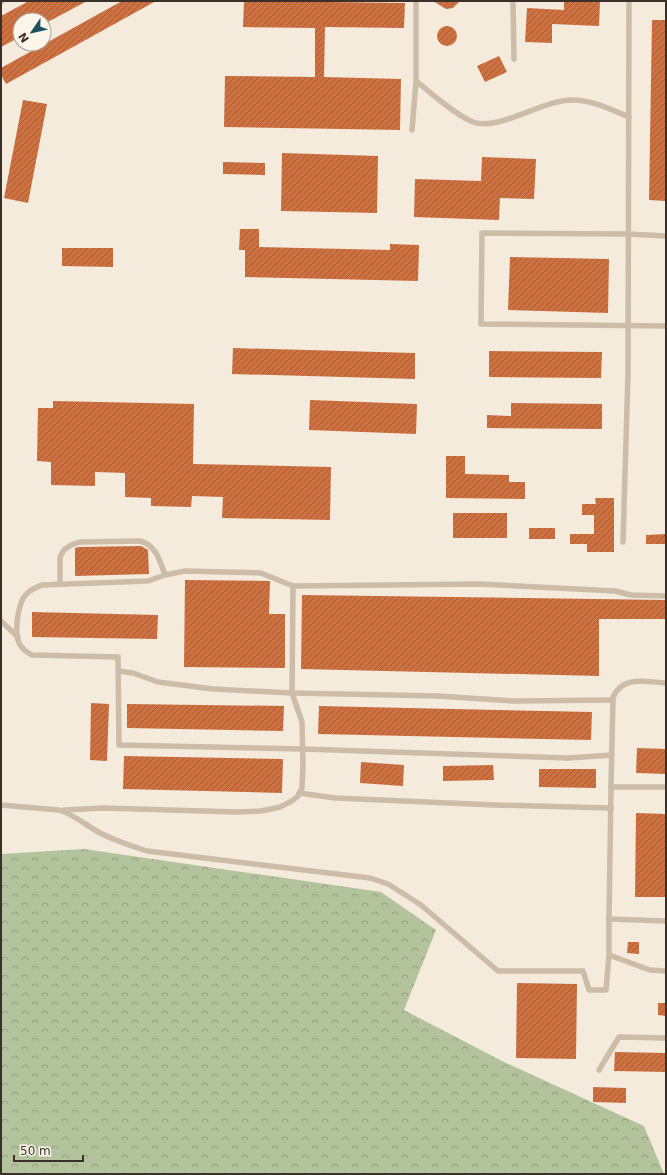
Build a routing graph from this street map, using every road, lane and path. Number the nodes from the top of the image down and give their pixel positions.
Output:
1 (416, 1) edge
2 (513, 1) edge
3 (630, 1) edge
4 (514, 59) dead end
5 (416, 81) junction
6 (629, 117) junction
7 (412, 130) dead end
8 (628, 234) junction
9 (666, 236) edge
10 (628, 326) junction
11 (666, 326) edge
12 (624, 542) dead end
13 (165, 575) junction
14 (60, 584) junction
15 (293, 586) junction
16 (666, 596) edge
17 (1, 621) edge
18 (18, 636) junction
19 (119, 671) junction
20 (666, 683) edge
21 (292, 693) junction
22 (613, 700) junction
23 (303, 749) junction
24 (612, 755) junction
25 (611, 787) junction
26 (666, 787) edge
27 (299, 793) junction
28 (1, 805) edge
29 (611, 808) junction
30 (59, 810) junction
31 (609, 919) junction
32 (666, 921) edge
33 (609, 955) junction
34 (666, 972) edge
35 (666, 1038) edge
36 (600, 1070) dead end

1 - 5 lane
2 - 4 lane
3 - 6 lane
5 - 6 lane
5 - 7 lane
6 - 8 lane
8 - 9 lane
8 - 10 lane
8 - 10 lane
10 - 11 lane
10 - 12 lane
13 - 14 lane
13 - 14 lane
13 - 15 lane
14 - 18 lane
15 - 16 lane
15 - 21 lane
17 - 18 lane
18 - 19 lane
19 - 21 lane
19 - 23 lane
20 - 22 lane
21 - 22 lane
21 - 23 lane
22 - 24 lane
23 - 24 lane
23 - 27 lane
24 - 25 lane
25 - 26 lane
25 - 29 lane
27 - 29 lane
27 - 30 lane
28 - 30 lane
29 - 31 lane
30 - 33 lane
31 - 32 lane
31 - 33 lane
33 - 34 lane
35 - 36 lane

